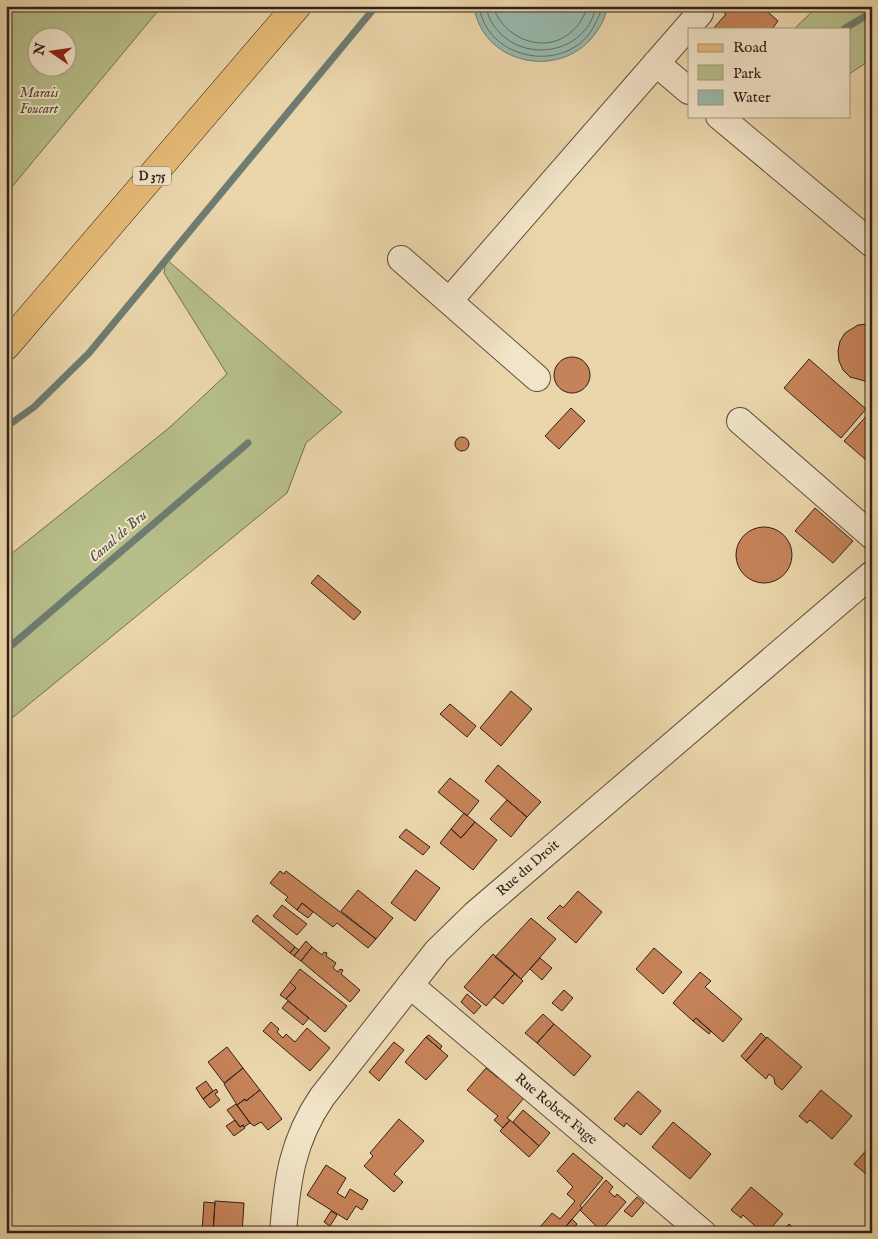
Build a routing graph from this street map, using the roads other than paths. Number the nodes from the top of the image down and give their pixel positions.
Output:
1 (297, 6) edge
2 (700, 13) dead end
3 (656, 63) junction
4 (688, 90) edge
5 (721, 118) edge
6 (872, 244) edge
7 (401, 259) dead end
8 (449, 300) junction
9 (6, 346) edge
10 (537, 378) dead end
11 (740, 421) dead end
12 (872, 536) edge
13 (872, 574) edge
14 (410, 985) junction
15 (283, 1233) edge
16 (703, 1233) edge

1 - 9 main road, D 375
2 - 3 street
3 - 4 street
3 - 8 street
5 - 6 street
7 - 8 street
8 - 10 street
11 - 12 street
13 - 14 street, Rue du Droit
14 - 15 street, Rue du Droit
14 - 16 street, Rue Robert Fuge

